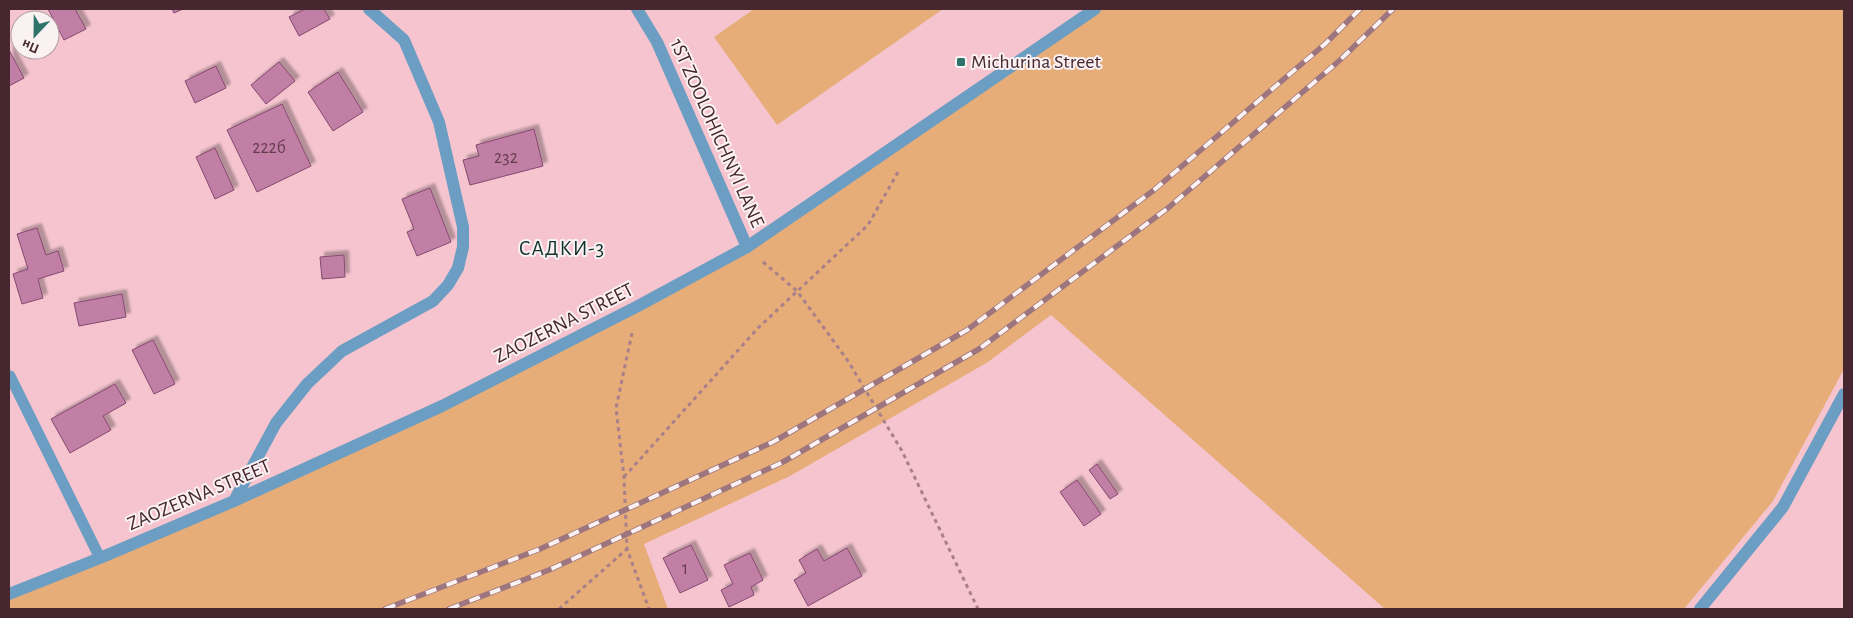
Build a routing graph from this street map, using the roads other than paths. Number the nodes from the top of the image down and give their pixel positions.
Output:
1 (369, 9) edge
2 (637, 9) edge
3 (1094, 9) edge
4 (747, 247) junction
5 (10, 376) edge
6 (1844, 394) edge
7 (234, 501) junction
8 (100, 558) junction
9 (9, 594) edge
10 (1700, 609) edge

1 - 7 street
2 - 4 street, 1ST ZOOLOHICHNYI LANE
3 - 4 street, ZAOZERNA STREET
4 - 7 street, ZAOZERNA STREET
5 - 8 lane
6 - 10 street
7 - 8 street, ZAOZERNA STREET
8 - 9 street, ZAOZERNA STREET

